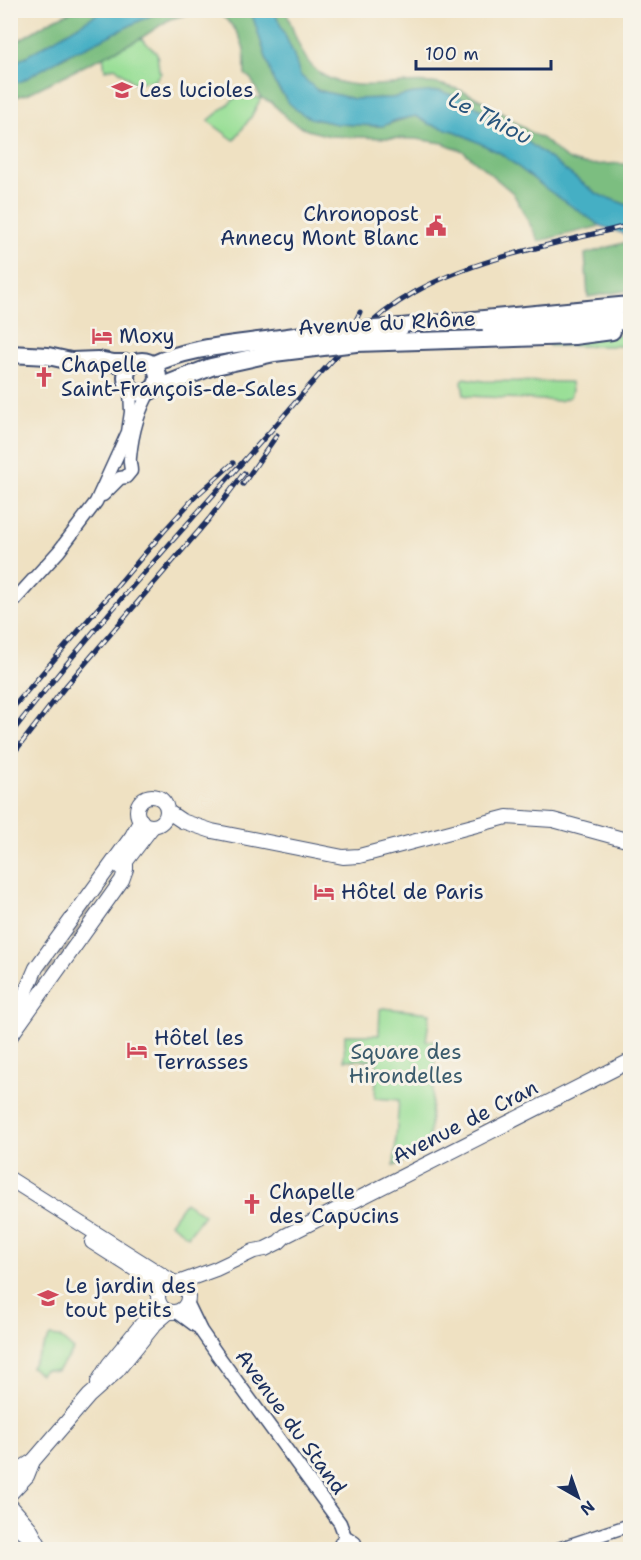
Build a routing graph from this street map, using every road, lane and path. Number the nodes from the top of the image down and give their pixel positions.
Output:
1 (630, 305) edge
2 (630, 321) edge
3 (401, 327) junction
4 (630, 330) edge
5 (274, 346) junction
6 (10, 354) edge
7 (76, 361) junction
8 (10, 363) edge
9 (133, 363) junction
10 (152, 364) junction
11 (128, 386) junction
12 (151, 391) junction
13 (116, 459) junction
14 (129, 461) junction
15 (116, 475) junction
16 (10, 605) edge
17 (167, 811) junction
18 (151, 823) junction
19 (212, 831) junction
20 (630, 841) edge
21 (126, 861) junction
22 (97, 882) junction
23 (93, 906) tunnel mouth
24 (10, 1008) edge
25 (10, 1022) edge
26 (10, 1037) edge
27 (630, 1061) edge
28 (10, 1179) edge
29 (10, 1188) edge
30 (216, 1269) junction
31 (175, 1283) junction
32 (187, 1299) junction
33 (166, 1304) junction
34 (201, 1331) junction
35 (33, 1461) junction
36 (10, 1479) edge
37 (10, 1494) edge
38 (10, 1505) edge
39 (10, 1521) edge
40 (630, 1526) edge
41 (343, 1544) edge
42 (39, 1546) edge
43 (356, 1550) edge
44 (555, 1550) edge

1 - 3 main road
2 - 3 main road, Avenue du Rhône
3 - 5 main road, Avenue du Rhône, bridge
4 - 5 main road, Avenue du Rhône, bridge
5 - 10 main road, Avenue du Rhône
5 - 12 main road, Avenue du Rhône
6 - 7 main road
7 - 8 main road
7 - 9 main road
7 - 11 main road
9 - 10 main road
9 - 11 main road
10 - 12 main road
11 - 12 main road
11 - 13 street
12 - 14 street
13 - 14 street
13 - 15 street
14 - 15 street
15 - 16 street
17 - 18 main road
17 - 18 main road
17 - 19 main road
18 - 19 main road
18 - 21 main road
18 - 22 main road
19 - 20 main road
21 - 23 main road
21 - 26 main road
22 - 24 main road
22 - 25 main road
27 - 30 main road, Avenue de Cran
28 - 31 main road
29 - 33 main road
30 - 31 main road, Avenue de Cran
30 - 32 main road, Avenue de Cran
31 - 32 main road
31 - 33 main road, Avenue de Cran
32 - 33 main road, Avenue de Cran
32 - 34 street, Avenue du Stand
33 - 34 street, Avenue du Stand
33 - 35 main road
34 - 41 street, Avenue du Stand
35 - 36 main road
35 - 37 main road
38 - 42 main road
39 - 42 main road
40 - 44 street
41 - 43 street, Avenue du Stand

